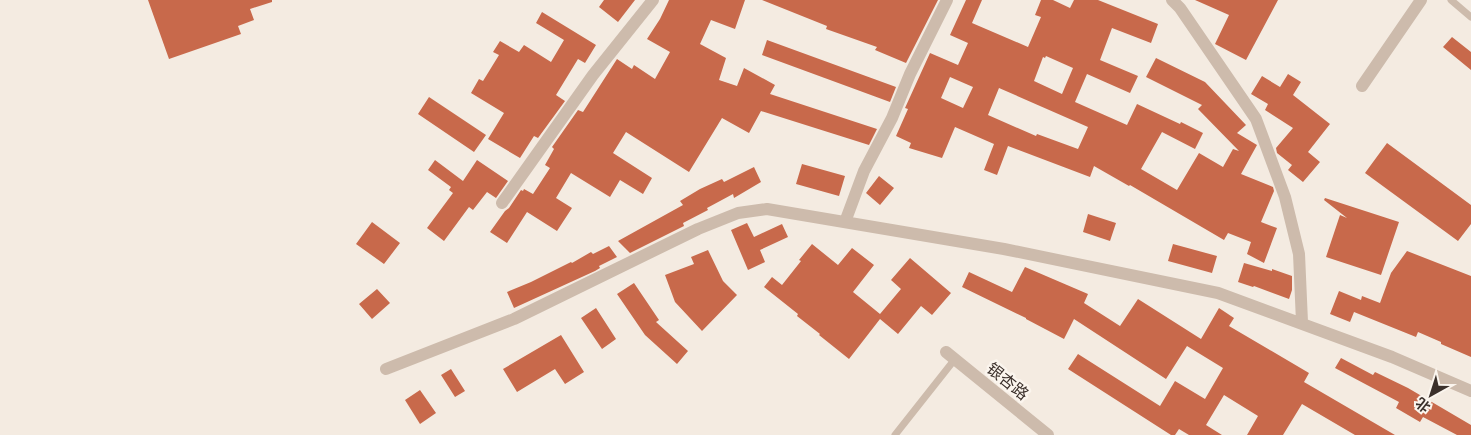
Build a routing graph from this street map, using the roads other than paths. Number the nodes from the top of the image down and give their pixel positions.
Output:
1 (653, 0) edge
2 (946, 0) edge
3 (1172, 0) edge
4 (1421, 0) edge
5 (1451, 0) edge
6 (1471, 17) edge
7 (1362, 86) dead end
8 (502, 203) dead end
9 (845, 222) junction
10 (1302, 322) junction
11 (951, 355) joint
12 (386, 369) dead end
13 (1471, 391) edge
14 (895, 435) edge
15 (1048, 435) edge

1 - 8 street
2 - 9 street
3 - 10 street
4 - 7 street
5 - 6 lane
9 - 10 street
9 - 12 street
10 - 13 street
11 - 14 lane
11 - 15 street, 银杏路

